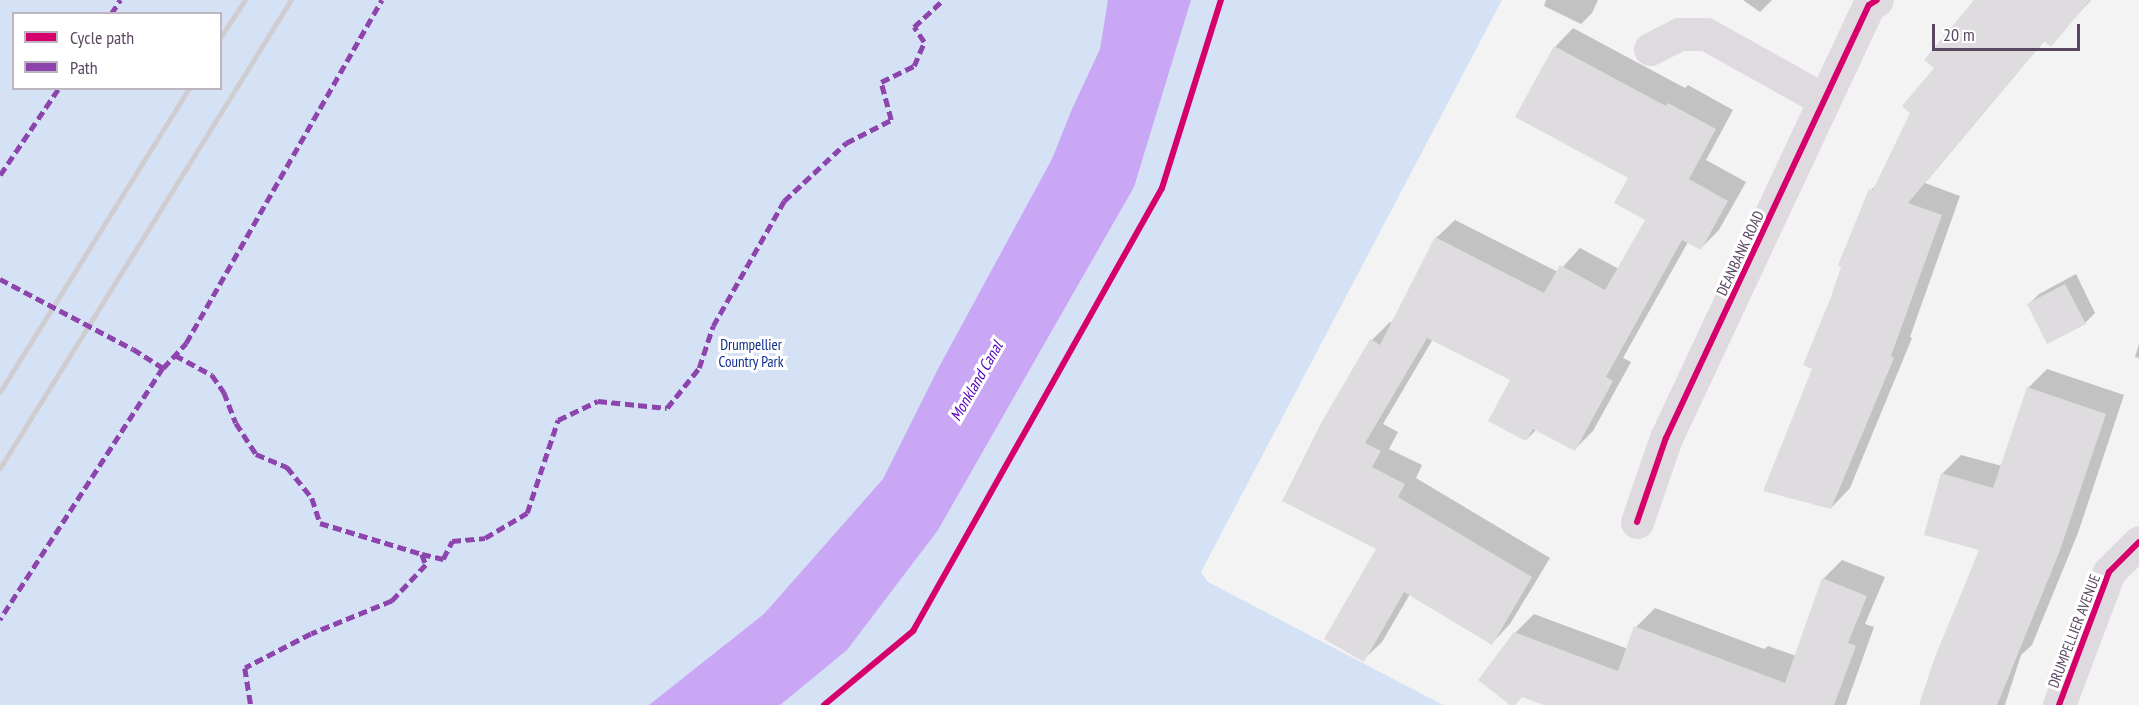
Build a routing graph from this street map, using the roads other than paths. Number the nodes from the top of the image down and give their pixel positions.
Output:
1 (1877, 0) edge
2 (1650, 49) dead end
3 (1824, 100) junction
4 (1637, 522) dead end
5 (2139, 542) edge
6 (2059, 705) edge

1 - 3 street, DEANBANK ROAD
2 - 3 street
3 - 4 street, DEANBANK ROAD
5 - 6 street, DRUMPELLIER AVENUE

